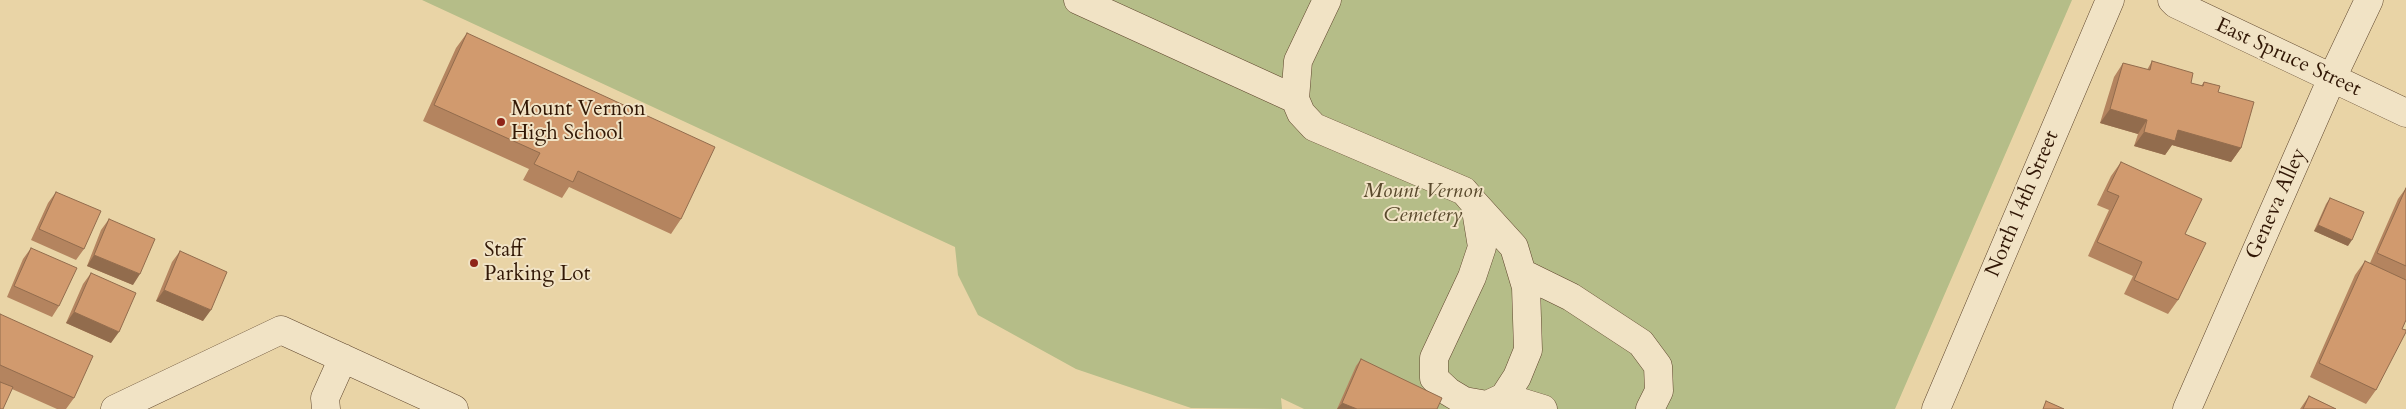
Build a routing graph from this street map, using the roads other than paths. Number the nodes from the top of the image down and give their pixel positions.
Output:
1 (1078, 0) edge
2 (1327, 0) edge
3 (2110, 0) edge
4 (2172, 0) edge
5 (2369, 0) edge
6 (2332, 78) junction
7 (1295, 99) junction
8 (2406, 113) edge
9 (1475, 204) junction
10 (1522, 273) junction
11 (343, 358) junction
12 (1504, 396) junction
13 (115, 409) edge
14 (326, 409) edge
15 (454, 409) edge
16 (1543, 409) edge
17 (1650, 409) edge
18 (1936, 409) edge
19 (2187, 409) edge

1 - 7 street
2 - 7 street
3 - 18 street, North 14th Street
4 - 6 street, East Spruce Street
5 - 6 street, Geneva Alley
6 - 8 street, East Spruce Street
6 - 19 street, Geneva Alley
7 - 9 street
9 - 10 street
9 - 12 street
10 - 12 street
10 - 17 street
11 - 13 street
11 - 14 street
11 - 15 street
12 - 16 street

